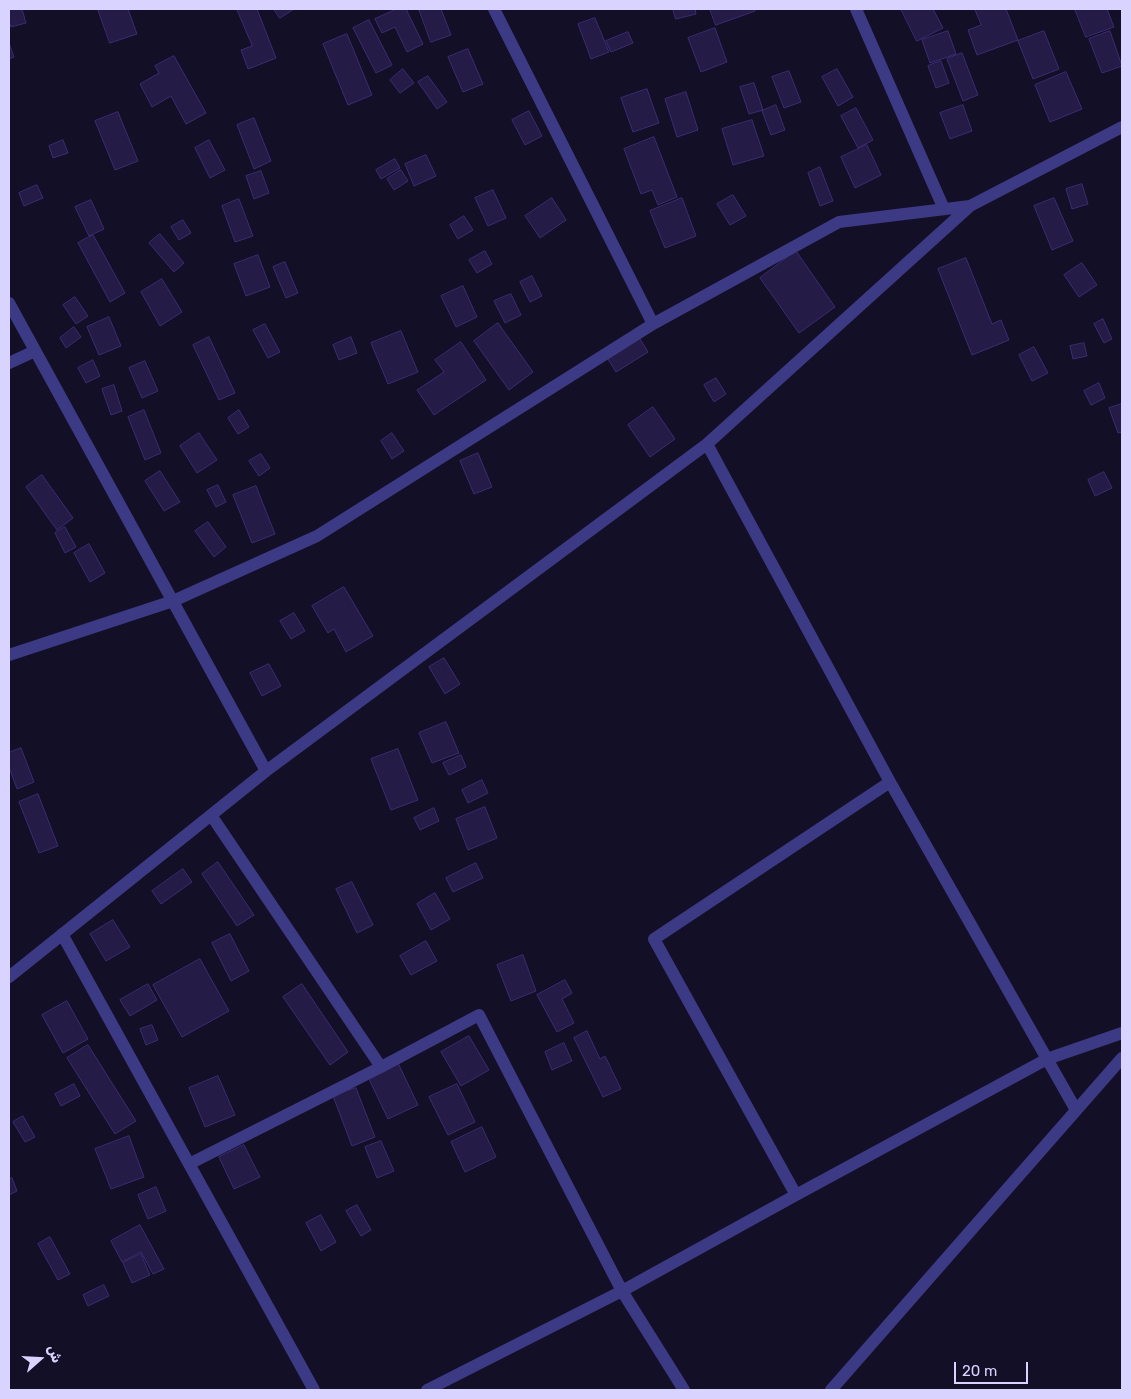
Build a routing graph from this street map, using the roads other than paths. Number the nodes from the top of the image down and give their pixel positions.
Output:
1 (494, 9) edge
2 (856, 9) edge
3 (1122, 127) edge
4 (970, 206) junction
5 (944, 209) junction
6 (9, 304) edge
7 (653, 324) junction
8 (35, 351) junction
9 (9, 363) edge
10 (707, 444) junction
11 (173, 601) junction
12 (9, 655) edge
13 (266, 771) junction
14 (890, 782) junction
15 (211, 815) junction
16 (62, 934) junction
17 (9, 977) edge
18 (1122, 1033) edge
19 (1122, 1058) edge
20 (1047, 1059) junction
21 (381, 1067) junction
22 (1076, 1110) junction
23 (189, 1164) junction
24 (796, 1195) junction
25 (622, 1291) junction
26 (314, 1390) edge
27 (427, 1390) edge
28 (684, 1390) edge
29 (830, 1390) edge

1 - 7 street
2 - 5 street
3 - 4 street
4 - 5 street
4 - 10 street
5 - 7 street
6 - 8 street
7 - 11 street
8 - 9 street
8 - 11 street
10 - 13 street
10 - 14 street
11 - 12 street
11 - 13 street
13 - 15 street
14 - 20 street
14 - 24 street
15 - 16 street
15 - 21 street
16 - 17 street
16 - 23 street
18 - 20 street
19 - 22 street
20 - 22 street
20 - 24 street
21 - 23 street
21 - 25 street
22 - 29 street
23 - 26 street
24 - 25 street
25 - 27 street
25 - 28 street

